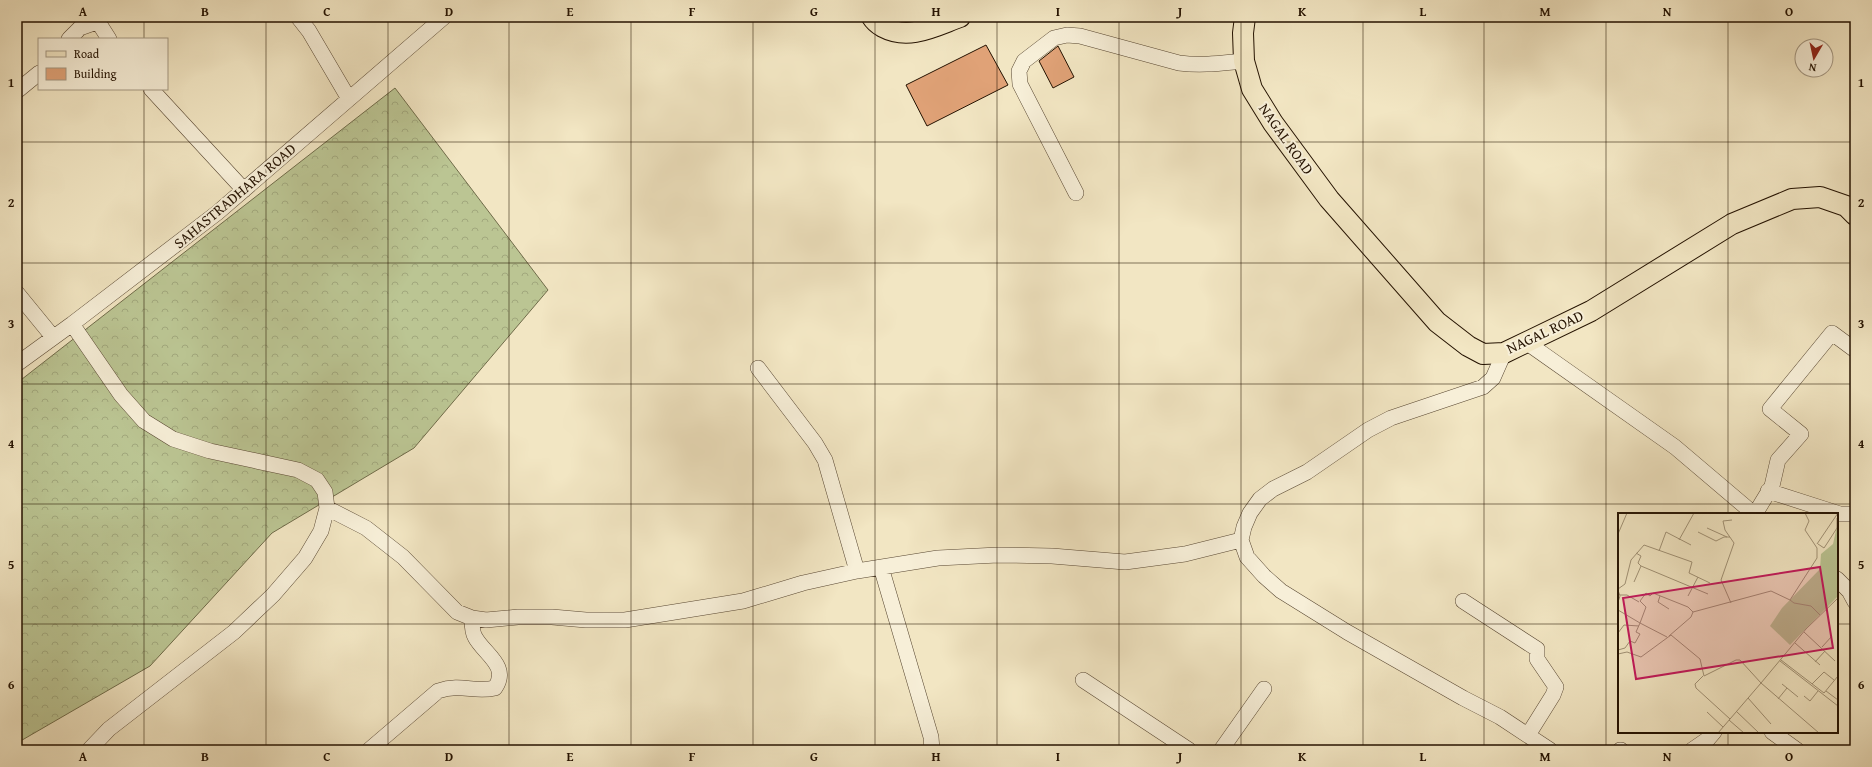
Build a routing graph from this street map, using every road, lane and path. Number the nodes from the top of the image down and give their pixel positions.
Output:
1 (298, 17) edge
2 (444, 17) edge
3 (872, 17) edge
4 (960, 17) edge
5 (1245, 17) edge
6 (96, 19) edge
7 (70, 38) edge
8 (108, 38) edge
9 (1244, 61) junction
10 (38, 74) edge
11 (152, 90) edge
12 (17, 91) edge
13 (349, 99) junction
14 (244, 190) junction
15 (1076, 193) dead end
16 (1855, 215) edge
17 (17, 293) edge
18 (72, 324) junction
19 (53, 337) junction
20 (1526, 342) junction
21 (1855, 350) edge
22 (1504, 353) junction
23 (17, 364) edge
24 (758, 368) dead end
25 (1768, 491) junction
26 (327, 508) junction
27 (1753, 513) edge
28 (1755, 513) edge
29 (1837, 513) edge
30 (1838, 513) edge
31 (1855, 514) edge
32 (1241, 540) junction
33 (881, 568) junction
34 (857, 571) junction
35 (1838, 580) edge
36 (1464, 601) dead end
37 (1855, 602) edge
38 (472, 618) junction
39 (1083, 680) dead end
40 (1264, 689) dead end
41 (1713, 733) edge
42 (1773, 733) edge
43 (1528, 735) junction
44 (89, 750) edge
45 (369, 750) edge
46 (932, 750) edge
47 (1189, 750) edge
48 (1221, 750) edge
49 (1550, 750) edge
50 (1692, 750) edge
51 (1797, 750) edge

1 - 13 street
2 - 13 street, SAHASTRADHARA ROAD
3 - 4 main road
5 - 9 main road, NAGAL ROAD
6 - 7 street
6 - 8 street
9 - 15 street
9 - 22 main road, NAGAL ROAD
10 - 12 street
11 - 14 street
13 - 14 street, SAHASTRADHARA ROAD
14 - 18 street, SAHASTRADHARA ROAD
16 - 20 main road, NAGAL ROAD
17 - 19 street
18 - 19 street, SAHASTRADHARA ROAD
18 - 26 street
19 - 23 street, SAHASTRADHARA ROAD
20 - 22 main road, NAGAL ROAD
20 - 27 street
21 - 25 street
22 - 32 street
24 - 34 street
25 - 28 street
25 - 29 street
26 - 38 street
26 - 44 street
30 - 31 street
32 - 33 street
32 - 43 street
33 - 34 street
33 - 46 street
34 - 38 street
35 - 37 street
36 - 43 street
38 - 45 street
39 - 47 street
40 - 48 street
41 - 50 street
42 - 51 street
43 - 49 street

